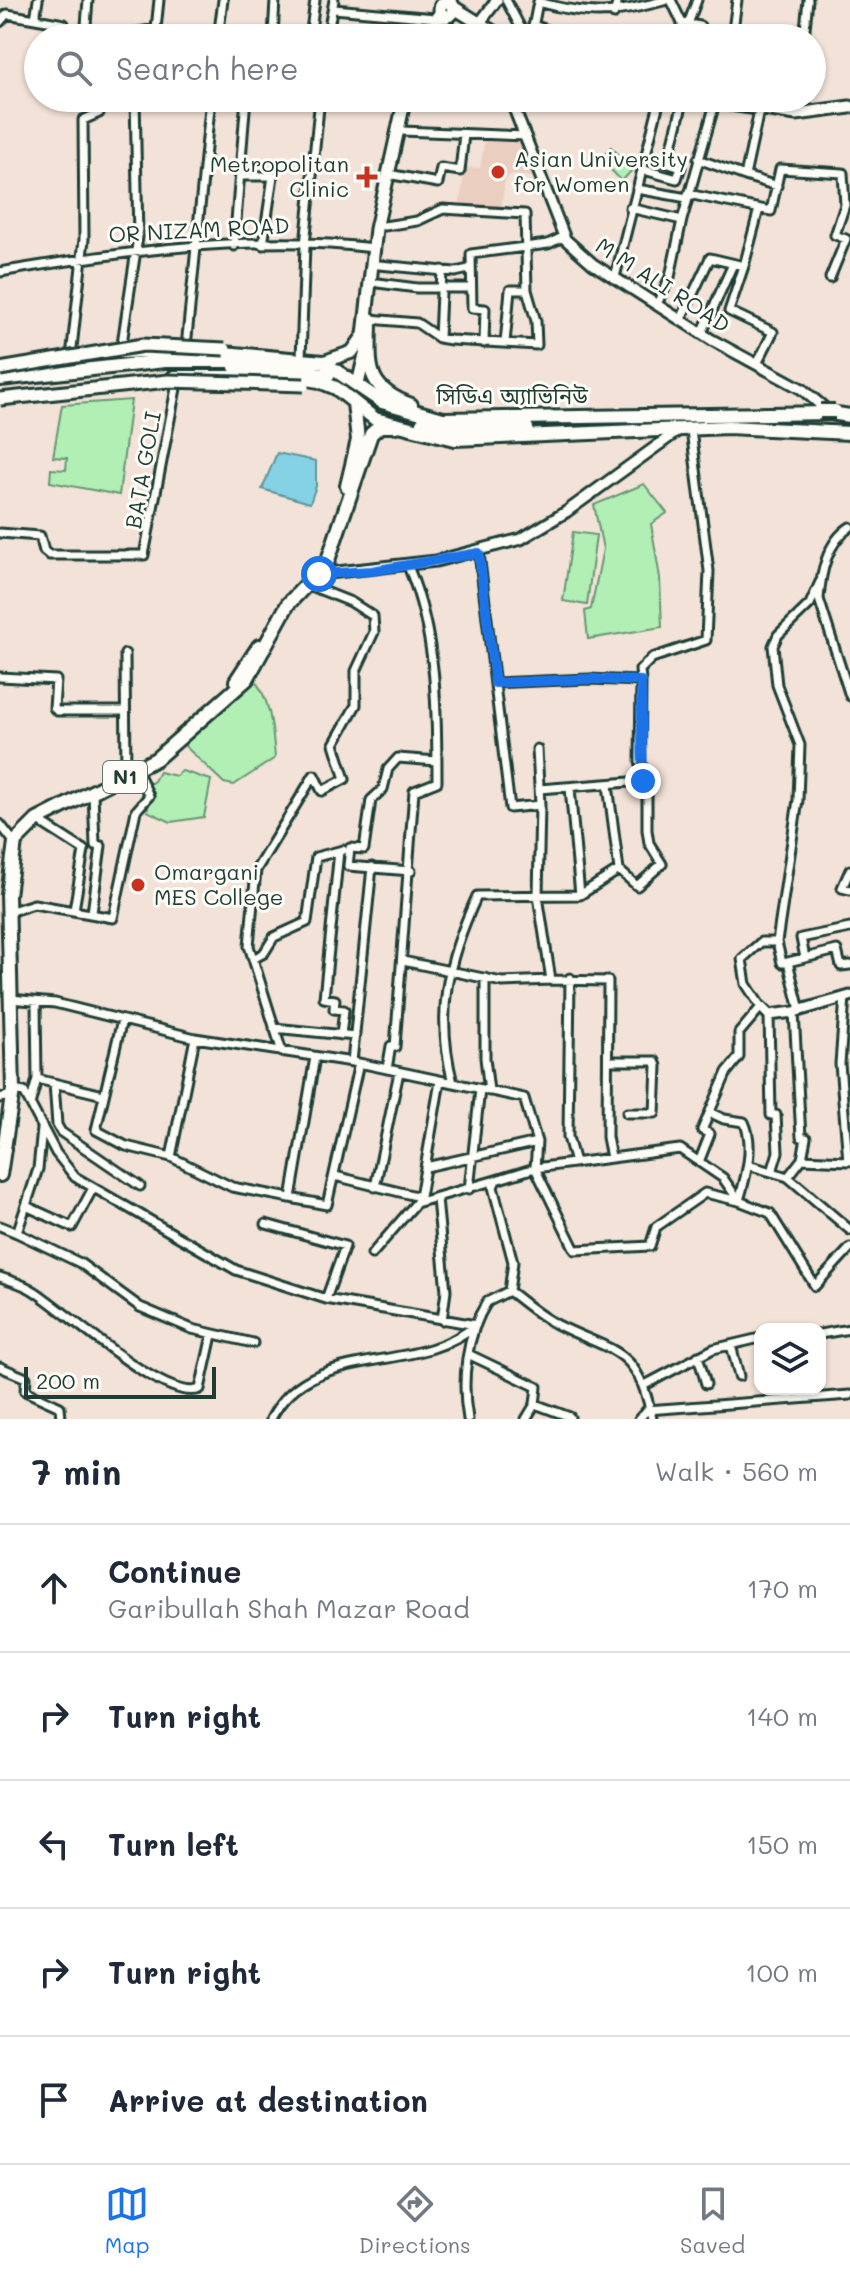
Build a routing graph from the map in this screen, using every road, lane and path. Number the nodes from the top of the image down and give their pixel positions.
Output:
1 (38, 0) edge
2 (88, 0) edge
3 (159, 0) edge
4 (223, 0) edge
5 (275, 0) edge
6 (315, 0) edge
7 (497, 0) edge
8 (506, 0) edge
9 (618, 0) edge
10 (669, 0) edge
11 (697, 0) edge
12 (737, 0) edge
13 (808, 0) edge
14 (539, 1) edge
15 (334, 4) edge
16 (560, 4) edge
17 (447, 9) edge
18 (614, 14) junction
19 (35, 19) junction
20 (0, 22) edge
21 (685, 23) junction
22 (61, 24) edge
23 (86, 24) edge
24 (157, 24) edge
25 (220, 24) edge
26 (271, 24) edge
27 (312, 24) edge
28 (330, 24) edge
29 (471, 24) edge
30 (484, 24) edge
31 (520, 24) edge
32 (533, 24) edge
33 (690, 24) edge
34 (734, 24) edge
35 (805, 24) edge
36 (850, 107) edge
37 (826, 110) edge
38 (135, 112) edge
39 (210, 112) edge
40 (245, 112) edge
41 (319, 112) edge
42 (404, 112) edge
43 (405, 112) edge
44 (516, 112) edge
45 (657, 112) edge
46 (683, 112) edge
47 (712, 112) edge
48 (759, 112) edge
49 (771, 112) edge
50 (811, 112) edge
51 (99, 113) edge
52 (796, 114) joint
53 (402, 131) junction
54 (464, 134) junction
55 (526, 136) junction
56 (647, 156) junction
57 (698, 159) junction
58 (668, 162) junction
59 (644, 170) junction
60 (846, 172) edge
61 (393, 175) junction
62 (240, 176) junction
63 (745, 176) junction
64 (777, 186) junction
65 (637, 189) junction
66 (688, 196) junction
67 (630, 208) junction
68 (759, 209) junction
69 (682, 220) junction
70 (384, 226) junction
71 (563, 237) junction
72 (263, 245) junction
73 (305, 245) junction
74 (234, 246) junction
75 (198, 247) junction
76 (524, 247) junction
77 (374, 248) junction
78 (137, 250) junction
79 (82, 258) junction
80 (733, 264) junction
81 (379, 265) junction
82 (744, 266) junction
83 (469, 269) junction
84 (442, 270) junction
85 (0, 272) edge
86 (615, 277) junction
87 (830, 278) dead end
88 (378, 283) junction
89 (442, 287) junction
90 (470, 288) junction
91 (527, 290) junction
92 (657, 304) junction
93 (370, 319) junction
94 (681, 319) junction
95 (702, 333) junction
96 (439, 338) junction
97 (484, 343) junction
98 (505, 343) junction
99 (185, 350) junction
100 (121, 352) junction
101 (257, 354) junction
102 (70, 359) junction
103 (301, 359) junction
104 (323, 362) junction
105 (757, 364) junction
106 (0, 370) edge
107 (178, 376) junction
108 (0, 379) edge
109 (358, 384) junction
110 (0, 387) edge
111 (336, 388) junction
112 (0, 397) edge
113 (354, 403) junction
114 (828, 412) junction
115 (612, 413) dead end
116 (850, 418) edge
117 (443, 419) junction
118 (396, 426) junction
119 (685, 430) junction
120 (850, 433) edge
121 (850, 527) edge
122 (0, 533) edge
123 (479, 553) junction
124 (408, 566) junction
125 (319, 574) junction
126 (820, 582) junction
127 (308, 585) junction
128 (125, 654) dead end
129 (0, 677) edge
130 (641, 681) junction
131 (495, 683) junction
132 (850, 696) edge
133 (125, 711) junction
134 (537, 749) dead end
135 (437, 761) junction
136 (130, 773) junction
137 (643, 781) junction
138 (608, 785) junction
139 (570, 788) junction
140 (539, 789) junction
141 (93, 793) junction
142 (540, 805) junction
143 (37, 820) junction
144 (0, 824) edge
145 (6, 837) edge
146 (350, 848) junction
147 (339, 851) junction
148 (372, 867) junction
149 (619, 870) junction
150 (850, 870) edge
151 (411, 871) junction
152 (850, 890) edge
153 (580, 895) junction
154 (538, 896) junction
155 (74, 910) junction
156 (8, 912) junction
157 (92, 913) junction
158 (850, 928) edge
159 (777, 942) junction
160 (805, 958) junction
161 (253, 959) junction
162 (403, 961) junction
163 (788, 962) junction
164 (850, 965) edge
165 (448, 969) junction
166 (485, 978) junction
167 (570, 978) junction
168 (551, 980) junction
169 (848, 996) edge
170 (10, 999) junction
171 (36, 1002) junction
172 (765, 1011) junction
173 (797, 1011) junction
174 (122, 1020) junction
175 (274, 1028) junction
176 (341, 1035) junction
177 (355, 1036) junction
178 (195, 1038) junction
179 (282, 1052) junction
180 (315, 1057) junction
181 (608, 1061) junction
182 (355, 1063) junction
183 (387, 1069) junction
184 (399, 1072) junction
185 (37, 1079) junction
186 (440, 1081) junction
187 (54, 1083) junction
188 (453, 1083) junction
189 (480, 1089) junction
190 (489, 1091) junction
191 (7, 1095) edge
192 (103, 1095) junction
193 (31, 1101) junction
194 (627, 1113) dead end
195 (711, 1113) junction
196 (42, 1126) junction
197 (537, 1142) junction
198 (171, 1157) junction
199 (0, 1158) edge
200 (470, 1158) junction
201 (611, 1158) junction
202 (802, 1159) junction
203 (849, 1161) edge
204 (699, 1162) junction
205 (575, 1163) junction
206 (748, 1165) junction
207 (426, 1167) junction
208 (535, 1168) junction
209 (772, 1172) junction
210 (0, 1175) edge
211 (335, 1176) junction
212 (788, 1177) junction
213 (496, 1180) junction
214 (140, 1186) dead end
215 (375, 1187) junction
216 (93, 1188) junction
217 (469, 1189) junction
218 (291, 1198) junction
219 (437, 1199) junction
220 (418, 1200) junction
221 (739, 1201) junction
222 (26, 1206) junction
223 (266, 1224) dead end
224 (0, 1226) edge
225 (850, 1230) edge
226 (17, 1233) junction
227 (850, 1248) edge
228 (372, 1254) dead end
229 (0, 1277) edge
230 (509, 1291) junction
231 (326, 1299) junction
232 (442, 1320) junction
233 (476, 1325) junction
234 (850, 1329) edge
235 (826, 1333) edge
236 (212, 1335) junction
237 (754, 1339) edge
238 (253, 1343) dead end
239 (731, 1345) junction
240 (468, 1354) junction
241 (698, 1356) junction
242 (0, 1367) edge
243 (739, 1376) dead end
244 (706, 1384) dead end
245 (643, 1386) junction
246 (826, 1394) edge
247 (772, 1395) edge
248 (850, 1395) edge
249 (535, 1404) junction
250 (650, 1410) junction
251 (570, 1417) edge
252 (61, 1419) edge
253 (271, 1419) edge
254 (468, 1419) edge
255 (526, 1419) edge
256 (639, 1419) edge
257 (652, 1419) edge

1 - 19 street
2 - 23 street
3 - 24 street
4 - 25 street
5 - 26 street
6 - 27 street
7 - 30 street
8 - 31 street
9 - 18 street
10 - 18 street
10 - 21 street
11 - 21 street
12 - 34 street
13 - 35 street
14 - 16 street
14 - 32 street
15 - 17 street
15 - 28 street
16 - 18 street
17 - 29 main road
19 - 20 street
19 - 22 street
21 - 33 street
36 - 37 main road
38 - 78 street
39 - 75 street
40 - 62 street
41 - 73 street
42 - 77 main road
43 - 53 main road
44 - 55 street, M M ALI ROAD
45 - 56 street
46 - 58 street
47 - 57 street
48 - 63 street
49 - 52 main road
50 - 52 main road
51 - 79 street
53 - 54 street
53 - 61 main road
54 - 55 street
54 - 61 street
55 - 71 street, M M ALI ROAD
56 - 58 street
56 - 59 street
57 - 63 street
57 - 66 street
58 - 59 street
59 - 65 street
60 - 64 street
60 - 87 street
61 - 70 main road
62 - 72 street
62 - 74 street
63 - 64 street
64 - 68 street
65 - 66 street
65 - 67 street
66 - 68 street
66 - 69 street
67 - 69 street
67 - 86 street
68 - 82 street
69 - 92 street
70 - 76 street
70 - 81 main road
71 - 76 street
71 - 86 street, M M ALI ROAD
72 - 73 street, OR NIZAM ROAD
72 - 74 street, OR NIZAM ROAD
73 - 77 street, OR NIZAM ROAD
73 - 103 street
74 - 75 street, OR NIZAM ROAD
75 - 78 street, OR NIZAM ROAD
75 - 99 street
76 - 83 street
76 - 91 street
77 - 104 main road
78 - 79 street, OR NIZAM ROAD
78 - 100 street
79 - 85 street, OR NIZAM ROAD
79 - 102 street
80 - 82 street
80 - 94 street
80 - 95 street
81 - 84 street
81 - 88 main road
82 - 105 street
83 - 84 street
83 - 90 street
84 - 89 street
86 - 92 street, M M ALI ROAD
88 - 89 street
88 - 93 main road
89 - 90 street
89 - 96 street
90 - 97 street
91 - 98 street
91 - 98 street
92 - 94 street, M M ALI ROAD
93 - 96 street
93 - 109 main road
93 - 117 highway
94 - 95 street, M M ALI ROAD
95 - 105 street, M M ALI ROAD
96 - 97 street
97 - 98 street
99 - 100 highway, সিডিএ অ্যাভিনিউ
99 - 101 highway, সিডিএ অ্যাভিনিউ
100 - 102 highway, সিডিএ অ্যাভিনিউ
101 - 103 highway, সিডিএ অ্যাভিনিউ
101 - 106 main road, bridge
102 - 106 highway, সিডিএ অ্যাভিনিউ
103 - 104 highway, সিডিএ অ্যাভিনিউ
104 - 109 highway, সিডিএ অ্যাভিনিউ
105 - 114 street, M M ALI ROAD
107 - 111 highway, সিডিএ অ্যাভিনিউ
107 - 112 highway, সিডিএ অ্যাভিনিউ
107 - 122 street, BATA GOLI
108 - 116 highway
109 - 117 highway, সিডিএ অ্যাভিনিউ
110 - 116 highway
111 - 112 main road, bridge
111 - 113 highway, সিডিএ অ্যাভিনিউ
113 - 118 highway, সিডিএ অ্যাভিনিউ
113 - 136 highway, N1
114 - 115 highway
114 - 116 highway
114 - 117 highway, সিডিএ অ্যাভিনিউ
118 - 119 highway, সিডিএ অ্যাভিনিউ
118 - 125 highway, N1
119 - 120 highway, সিডিএ অ্যাভিনিউ
119 - 123 street
119 - 130 street
121 - 126 street
123 - 124 street
123 - 131 street
124 - 125 street
124 - 135 street
125 - 127 highway, N1
126 - 132 street
126 - 159 street
127 - 136 highway, N1
127 - 161 street
128 - 133 street
129 - 133 street
130 - 131 street
130 - 137 street
131 - 142 street
133 - 136 street
134 - 140 street
135 - 146 street
135 - 151 street
136 - 141 highway, N1
136 - 145 highway, N1
136 - 157 street
137 - 138 street
137 - 149 street
138 - 139 street
138 - 149 street
139 - 140 street
139 - 153 street
140 - 142 street
141 - 143 highway, N1
141 - 157 street
142 - 154 street
143 - 155 street
143 - 156 highway, N1
144 - 145 street
145 - 191 highway, N1
146 - 147 street
146 - 148 street
147 - 161 street
147 - 176 street
148 - 151 street
148 - 177 street
149 - 153 street
150 - 152 street
151 - 162 street
153 - 154 street
154 - 165 street
154 - 168 street
155 - 156 street
155 - 157 street
156 - 170 highway, N1
158 - 160 street
159 - 163 street
159 - 172 street
160 - 163 street
160 - 164 street
161 - 175 street
162 - 165 street
162 - 183 street
163 - 173 street
165 - 166 street
165 - 188 street
166 - 168 street
166 - 190 street
167 - 168 street
167 - 181 street
167 - 205 street
169 - 173 street
169 - 203 street
170 - 171 street
170 - 191 highway, N1
171 - 174 street
171 - 185 street
172 - 173 street
172 - 195 street
172 - 209 street
173 - 202 street
174 - 178 street
174 - 192 street
175 - 176 street
175 - 179 street
176 - 177 street
177 - 182 street
178 - 179 street
178 - 198 street
179 - 180 street
180 - 182 street
180 - 218 street
181 - 194 street
181 - 201 street
182 - 183 street
182 - 211 street
183 - 184 street
184 - 186 street
184 - 215 street
185 - 187 street
185 - 193 street
186 - 188 street
186 - 207 street
187 - 192 street
187 - 214 street
188 - 189 street
189 - 190 street
189 - 200 street
190 - 197 street
191 - 193 street
191 - 199 highway, N1
191 - 210 highway, N1
192 - 198 street
193 - 196 street
195 - 204 street
195 - 206 street
196 - 216 street
196 - 222 street
197 - 200 street
197 - 208 street
198 - 218 street
200 - 207 street
200 - 217 street
201 - 204 street
201 - 205 street
202 - 203 street
202 - 212 street
204 - 221 street
205 - 208 street
206 - 209 street
206 - 221 street
207 - 220 street
208 - 213 street
208 - 221 street
209 - 212 street
211 - 215 street
211 - 218 street
212 - 225 street
213 - 217 street
213 - 230 street
215 - 220 street
216 - 222 street
216 - 231 street
217 - 219 street
219 - 220 street
219 - 232 street
220 - 228 street
221 - 227 street
222 - 226 street
223 - 231 street
224 - 226 street
226 - 236 street
229 - 236 street
230 - 233 street
230 - 245 street
231 - 232 street
232 - 233 street
233 - 240 street
233 - 253 street
234 - 235 street
236 - 238 street
237 - 239 street
239 - 241 street
239 - 243 street
240 - 249 street
240 - 254 street
241 - 244 street
241 - 245 street
242 - 252 street
245 - 250 street
246 - 248 street
247 - 250 street
249 - 251 street
249 - 255 street
250 - 256 street
250 - 257 street

